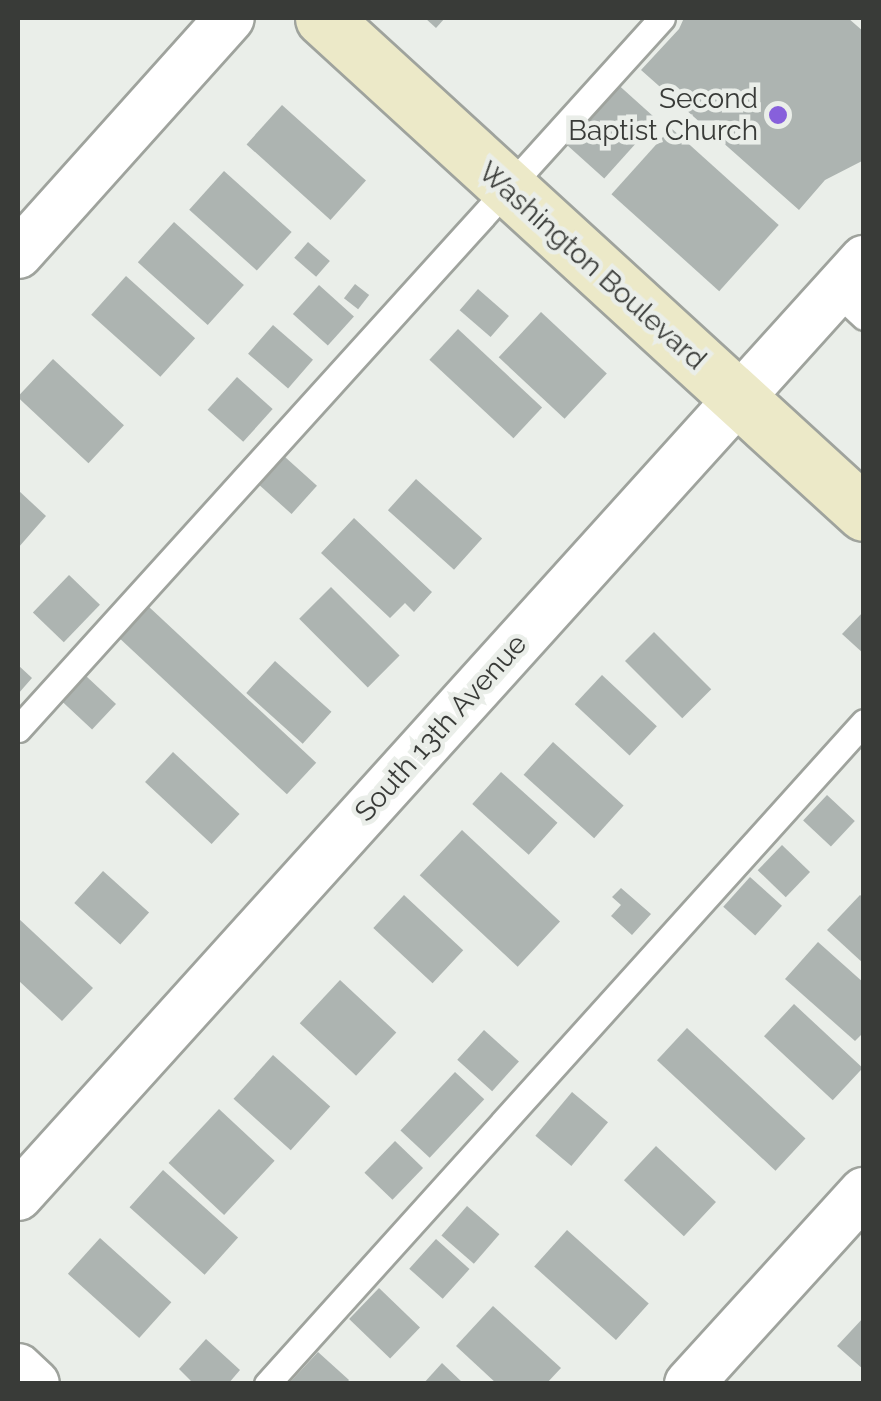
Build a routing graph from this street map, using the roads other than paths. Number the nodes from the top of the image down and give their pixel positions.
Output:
1 (230, 18) edge
2 (323, 18) edge
3 (662, 18) edge
4 (506, 189) junction
5 (18, 254) edge
6 (854, 289) edge
7 (738, 399) junction
8 (864, 513) edge
9 (864, 722) edge
10 (18, 729) edge
11 (864, 1192) edge
12 (18, 1196) edge
13 (18, 1368) edge
14 (35, 1384) edge
15 (267, 1384) edge
16 (690, 1384) edge

1 - 5 street
2 - 4 street, Washington Boulevard
3 - 4 lane
4 - 7 street, Washington Boulevard
4 - 10 lane
6 - 7 street, South 13th Avenue
7 - 8 street, Washington Boulevard
7 - 12 street, South 13th Avenue
9 - 15 lane
11 - 16 street
13 - 14 street

